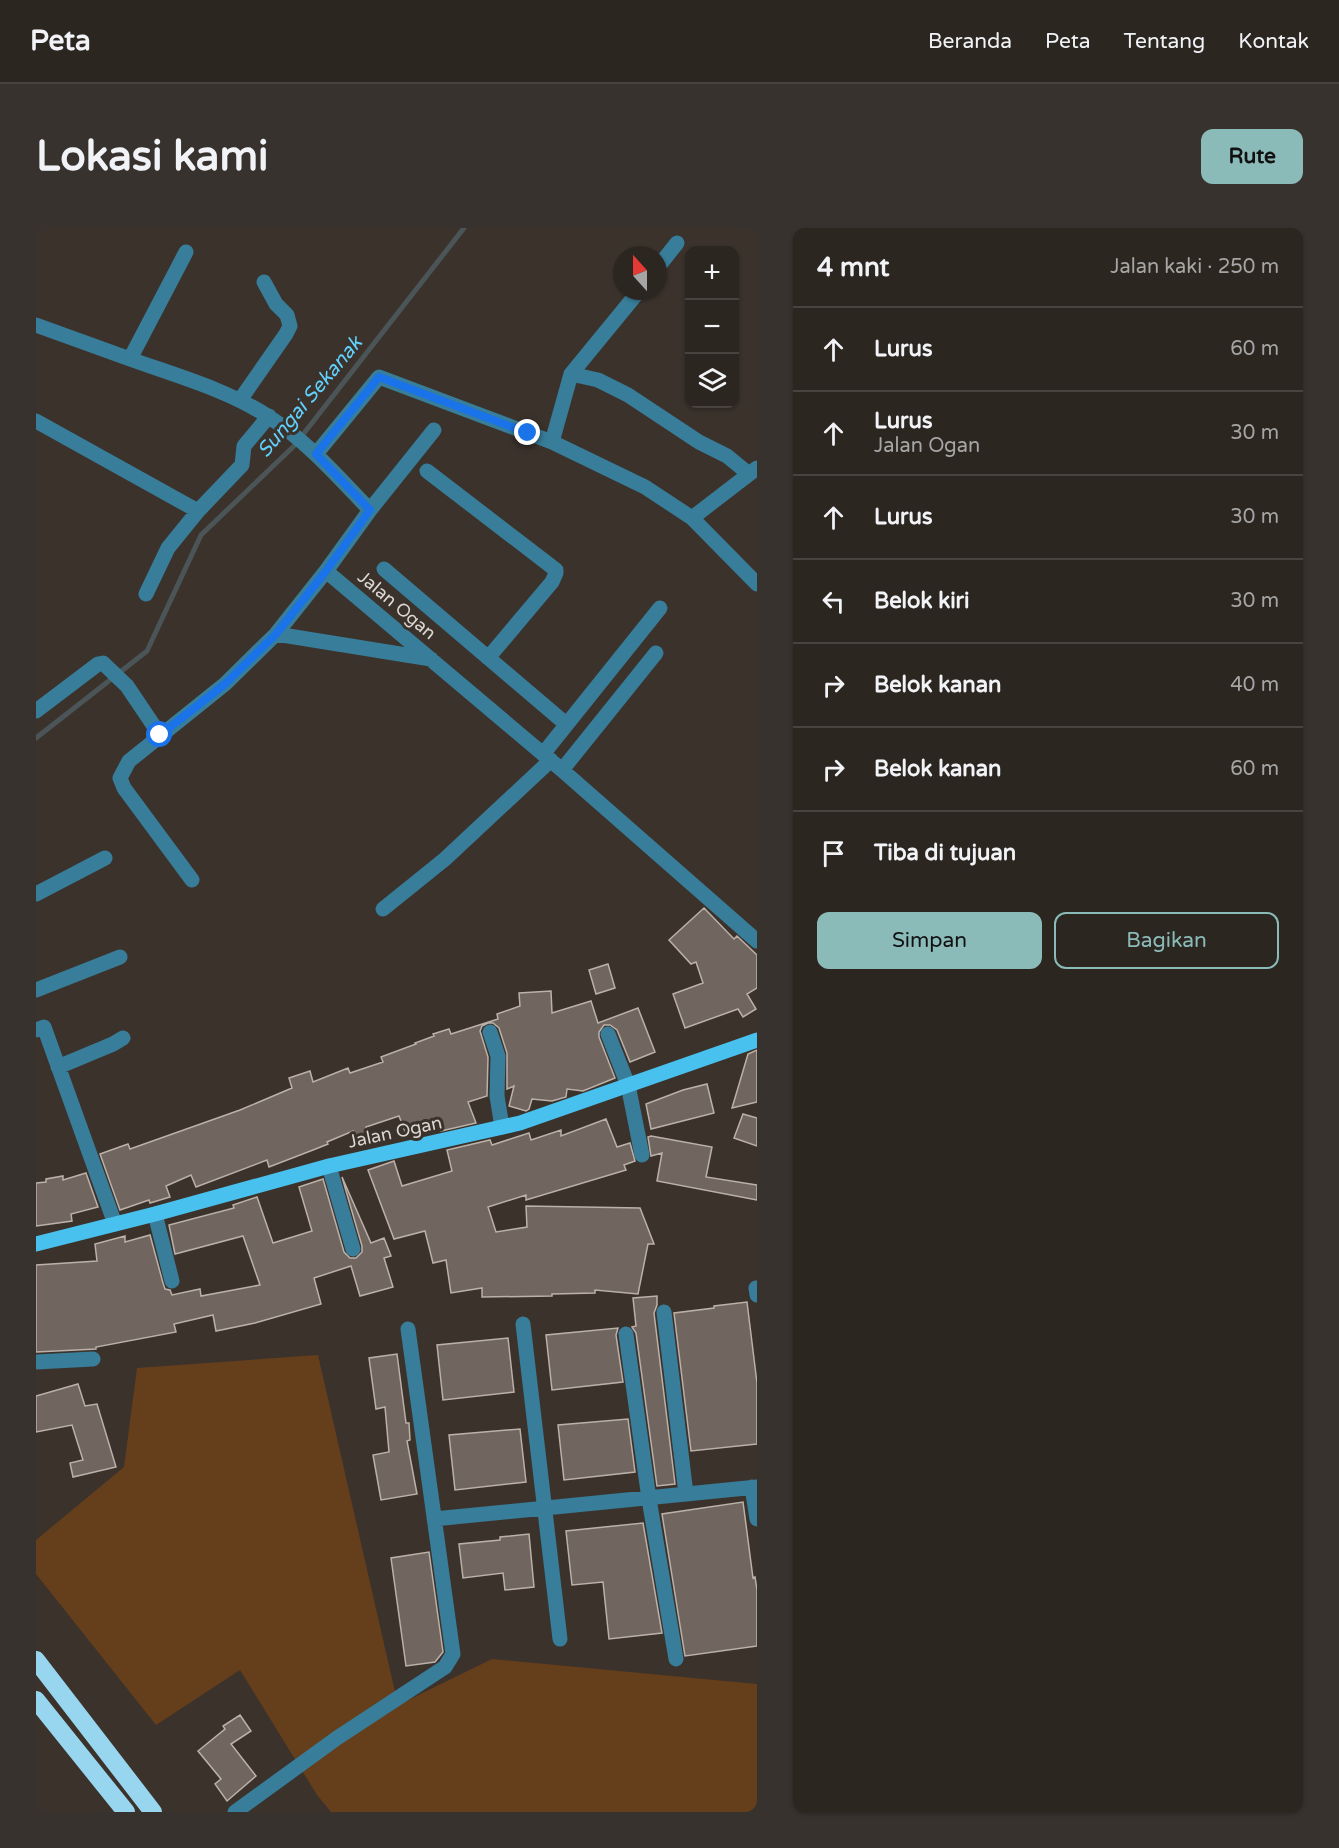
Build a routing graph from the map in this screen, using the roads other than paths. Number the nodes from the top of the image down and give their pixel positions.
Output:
1 (677, 243) dead end
2 (186, 252) dead end
3 (667, 256) edge
4 (264, 282) dead end
5 (632, 300) edge
6 (36, 325) edge
7 (130, 358) junction
8 (571, 374) junction
9 (240, 400) junction
10 (269, 416) junction
11 (36, 421) edge
12 (434, 430) dead end
13 (552, 442) junction
14 (312, 450) junction
15 (427, 471) dead end
16 (753, 471) edge
17 (370, 510) junction
18 (198, 511) junction
19 (692, 518) junction
20 (384, 569) dead end
21 (326, 571) junction
22 (757, 584) edge
23 (147, 594) dead end
24 (660, 608) dead end
25 (276, 634) junction
26 (656, 653) dead end
27 (488, 658) junction
28 (431, 659) junction
29 (39, 703) edge
30 (566, 724) junction
31 (160, 735) junction
32 (552, 762) junction
33 (105, 858) dead end
34 (192, 880) dead end
35 (36, 894) edge
36 (383, 909) dead end
37 (757, 941) edge
38 (120, 957) dead end
39 (36, 990) edge
40 (39, 1024) edge
41 (490, 1032) dead end
42 (608, 1034) dead end
43 (123, 1038) dead end
44 (757, 1040) edge
45 (58, 1067) junction
46 (628, 1085) junction
47 (502, 1127) junction
48 (642, 1155) dead end
49 (329, 1166) junction
50 (155, 1215) junction
51 (115, 1224) junction
52 (36, 1244) edge
53 (353, 1249) dead end
54 (172, 1281) dead end
55 (756, 1288) edge
56 (757, 1295) edge
57 (664, 1312) dead end
58 (523, 1324) dead end
59 (408, 1329) dead end
60 (626, 1334) dead end
61 (93, 1359) dead end
62 (36, 1362) edge
63 (755, 1487) edge
64 (686, 1494) junction
65 (649, 1499) junction
66 (545, 1508) junction
67 (434, 1519) junction
68 (757, 1519) edge
69 (560, 1639) dead end
70 (676, 1659) dead end
71 (36, 1660) edge
72 (37, 1703) edge
73 (126, 1812) edge
74 (153, 1812) edge
75 (235, 1812) edge

1 - 3 street
2 - 7 street
4 - 9 street
5 - 8 street
6 - 7 street
7 - 9 street
8 - 13 street
8 - 16 street
9 - 10 street
10 - 14 street
10 - 18 street
11 - 18 street
12 - 17 street
13 - 14 street
13 - 19 street
14 - 17 street
15 - 27 street
16 - 19 street
17 - 21 street
18 - 23 street
19 - 22 street
20 - 27 street
21 - 25 street
21 - 28 street, Jalan Ogan
24 - 30 street
25 - 28 street, Jalan Ogan
25 - 31 street
26 - 32 street
27 - 30 street
28 - 32 street, Jalan Ogan
29 - 31 street
30 - 32 street
31 - 34 street
32 - 36 street
32 - 37 street, Jalan Ogan
33 - 35 street
38 - 39 street
40 - 45 street
41 - 47 street
42 - 46 street
43 - 45 street
44 - 46 main road, Jalan Ogan
45 - 51 street
46 - 47 main road, Jalan Ogan
46 - 48 street
47 - 49 main road, Jalan Ogan
49 - 50 main road, Jalan Ogan
49 - 53 street
50 - 51 main road, Jalan Ogan
50 - 54 street
51 - 52 main road, Jalan Ogan
55 - 56 street
57 - 64 street
58 - 66 street
59 - 67 street
60 - 65 street
61 - 62 street
63 - 64 street
63 - 68 street
64 - 65 street
65 - 66 street
65 - 70 street
66 - 67 street
66 - 69 street
67 - 75 street
71 - 74 highway
72 - 73 highway

